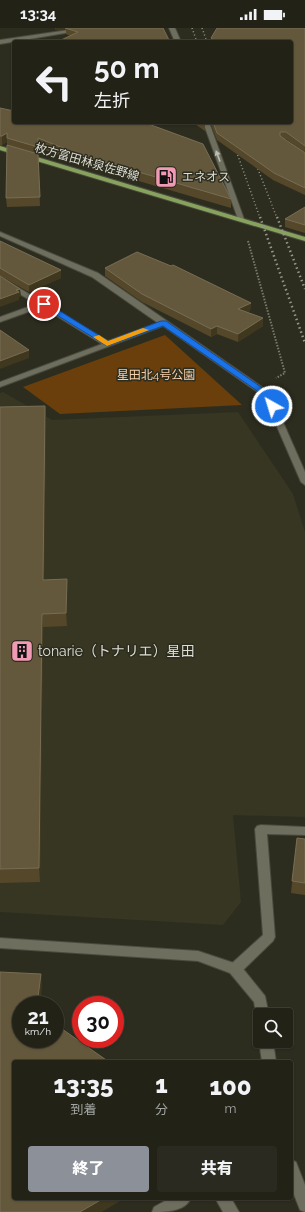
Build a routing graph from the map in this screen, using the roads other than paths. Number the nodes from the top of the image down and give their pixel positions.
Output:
1 (92, 28) edge
2 (172, 28) edge
3 (12, 40) edge
4 (13, 40) edge
5 (177, 40) edge
6 (0, 42) edge
7 (207, 124) edge
8 (0, 148) edge
9 (241, 219) junction
10 (0, 234) edge
11 (305, 239) edge
12 (0, 279) edge
13 (44, 304) junction
14 (0, 320) edge
15 (164, 323) junction
16 (107, 344) junction
17 (0, 385) edge
18 (305, 482) edge
19 (305, 831) edge
20 (0, 943) edge
21 (235, 969) junction
22 (261, 1008) edge
23 (267, 1048) edge
24 (269, 1060) edge
25 (293, 1172) edge
26 (180, 1200) edge
27 (223, 1200) edge
28 (305, 1205) edge
29 (159, 1212) edge
30 (232, 1212) edge

1 - 4 street
2 - 5 street
3 - 6 street
9 -> 7 street
8 - 9 main road, 枚方富田林泉佐野線
9 - 11 main road, 枚方富田林泉佐野線
10 - 15 street
12 - 13 street
13 - 14 street
13 - 16 street
15 - 16 street
15 - 18 street
16 - 17 street
19 - 21 street
20 - 21 street
21 - 22 street
23 - 24 street
25 - 28 street
26 - 29 street
27 - 30 street

